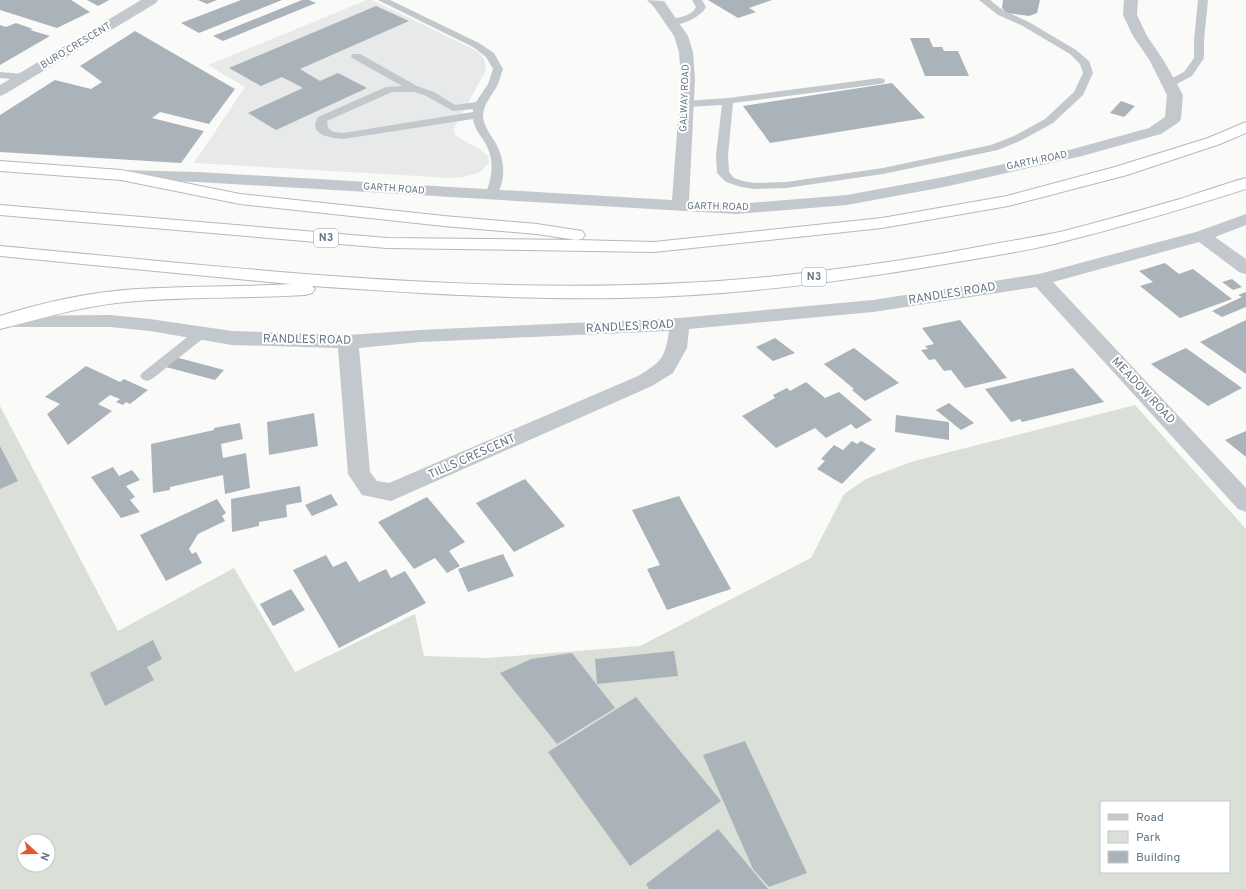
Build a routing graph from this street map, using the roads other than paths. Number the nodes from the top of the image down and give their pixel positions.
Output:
1 (151, 0) edge
2 (383, 0) edge
3 (654, 0) edge
4 (698, 0) edge
5 (984, 0) edge
6 (1131, 0) edge
7 (1203, 0) edge
8 (671, 22) junction
9 (356, 56) dead end
10 (0, 75) edge
11 (24, 77) junction
12 (880, 81) dead end
13 (1169, 84) junction
14 (416, 89) junction
15 (0, 91) edge
16 (728, 101) junction
17 (686, 104) junction
18 (478, 110) junction
19 (1246, 127) edge
20 (0, 166) edge
21 (121, 175) junction
22 (1246, 183) edge
23 (491, 195) junction
24 (680, 206) junction
25 (0, 210) edge
26 (1246, 219) edge
27 (1202, 236) junction
28 (654, 247) junction
29 (0, 251) edge
30 (1246, 268) edge
31 (1040, 280) junction
32 (372, 285) junction
33 (1, 321) edge
34 (680, 324) junction
35 (200, 334) junction
36 (348, 342) junction
37 (147, 376) dead end
38 (1246, 502) edge

1 - 11 street, BURO CRESCENT
2 - 18 lane
3 - 8 street, GALWAY ROAD
4 - 8 lane
5 - 16 lane
6 - 13 street, GARTH ROAD
7 - 13 lane
8 - 17 street, GALWAY ROAD
9 - 14 lane
10 - 11 lane
11 - 15 street, BURO CRESCENT
12 - 16 lane
13 - 24 street, GARTH ROAD
14 - 18 lane
14 - 18 lane
16 - 17 lane
17 - 24 street, GALWAY ROAD
18 - 23 lane
19 - 28 highway, N3
20 - 21 highway
21 - 23 street, GARTH ROAD
21 - 28 highway
22 - 32 highway, N3
23 - 24 street, GARTH ROAD
25 - 28 highway, N3
26 - 27 street, RANDLES ROAD
27 - 30 street
27 - 31 street, RANDLES ROAD
29 - 32 highway, N3
31 - 34 street, RANDLES ROAD
31 - 38 street, MEADOW ROAD
32 - 33 highway
33 - 35 street, RANDLES ROAD
34 - 36 street, RANDLES ROAD
34 - 36 street, TILLS CRESCENT
35 - 36 street, RANDLES ROAD
35 - 37 lane

